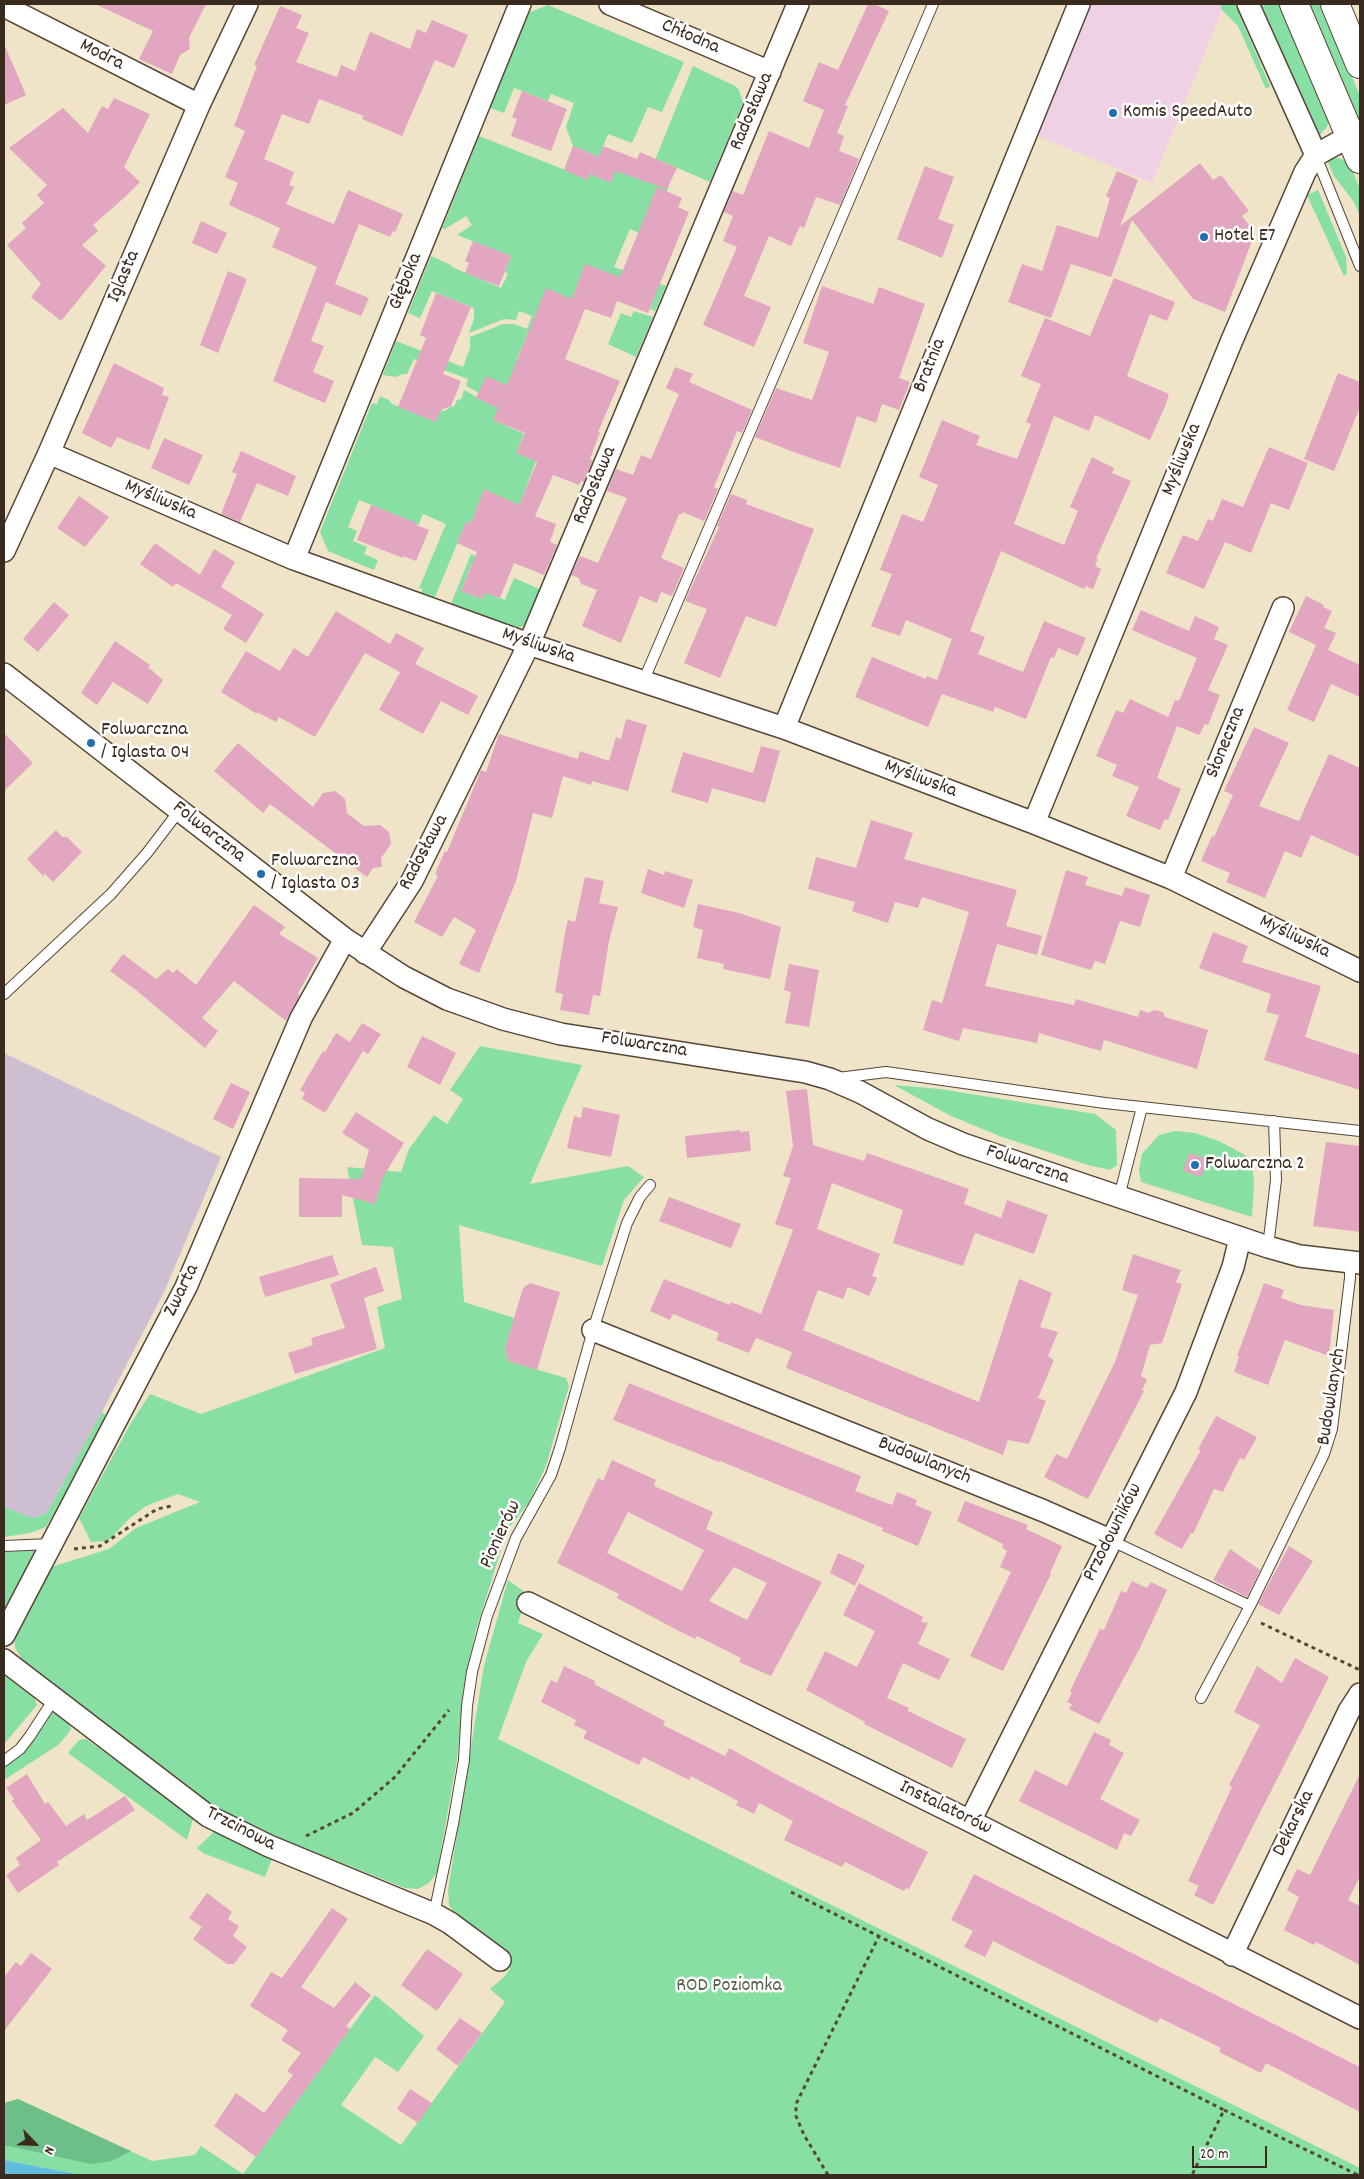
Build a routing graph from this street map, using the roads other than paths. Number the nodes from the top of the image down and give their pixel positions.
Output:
1 (247, 4) edge
2 (520, 4) edge
3 (610, 4) edge
4 (798, 4) edge
5 (933, 4) edge
6 (1079, 4) edge
7 (1248, 4) edge
8 (1294, 4) edge
9 (1335, 4) edge
10 (4, 6) edge
11 (1360, 61) edge
12 (770, 72) junction
13 (199, 105) junction
14 (1355, 148) edge
15 (1316, 156) junction
16 (1360, 266) edge
17 (49, 453) junction
18 (4, 551) edge
19 (294, 559) junction
20 (1283, 608) dead end
21 (529, 644) junction
22 (4, 674) edge
23 (643, 682) junction
24 (784, 728) junction
25 (179, 811) junction
26 (1034, 823) junction
27 (1172, 878) junction
28 (345, 939) junction
29 (365, 954) junction
30 (1360, 971) edge
31 (4, 994) edge
32 (830, 1079) junction
33 (1142, 1107) junction
34 (1274, 1121) junction
35 (1360, 1131) edge
36 (650, 1185) dead end
37 (1119, 1197) junction
38 (1240, 1238) junction
39 (1268, 1247) junction
40 (1355, 1263) edge
41 (593, 1330) junction
42 (1110, 1540) junction
43 (51, 1544) junction
44 (4, 1546) edge
45 (528, 1603) dead end
46 (1250, 1606) junction
47 (4, 1635) edge
48 (4, 1660) edge
49 (1360, 1694) edge
50 (54, 1698) junction
51 (1201, 1698) dead end
52 (4, 1761) edge
53 (970, 1821) junction
54 (434, 1914) junction
55 (1232, 1954) junction
56 (500, 1960) dead end
57 (1360, 2018) edge

1 - 13 street, Iglasta
2 - 19 street, Głęboka
3 - 12 street, Chłodna
4 - 12 street, Radosława
5 - 23 lane
6 - 24 street, Bratnia
7 - 15 street
8 - 14 main road
9 - 11 main road
10 - 13 street, Modra
12 - 21 street, Radosława
13 - 17 street, Iglasta
14 - 15 street
15 - 16 lane
15 - 26 street, Myśliwska
17 - 18 street, Iglasta
17 - 19 street, Myśliwska
19 - 21 street, Myśliwska
20 - 27 street, Słoneczna
21 - 23 street, Myśliwska
21 - 29 street, Radosława
22 - 25 street, Folwarczna
23 - 24 street, Myśliwska
24 - 26 street, Myśliwska
25 - 28 street, Folwarczna
25 - 31 lane
26 - 27 street, Myśliwska
27 - 30 street, Myśliwska
28 - 29 street, Folwarczna
28 - 43 street, Zwarta
29 - 32 street, Folwarczna
32 - 33 lane
32 - 37 street, Folwarczna
33 - 34 lane
33 - 37 lane
34 - 35 lane
34 - 39 lane
36 - 41 lane, Pionierów
37 - 38 street, Folwarczna
38 - 39 street, Folwarczna
38 - 42 street, Przodowników
39 - 40 street, Folwarczna
40 - 46 lane, Budowlanych
41 - 42 street, Budowlanych
41 - 54 lane, Pionierów
42 - 46 lane, Budowlanych
42 - 53 street, Przodowników
43 - 44 lane
43 - 47 street, Zwarta
45 - 53 street, Instalatorów
46 - 51 lane, Budowlanych
48 - 50 street, Trzcinowa
49 - 55 street, Dekarska
50 - 52 lane
50 - 54 street, Trzcinowa
53 - 55 street, Instalatorów
54 - 56 street, Trzcinowa
55 - 57 street, Instalatorów

